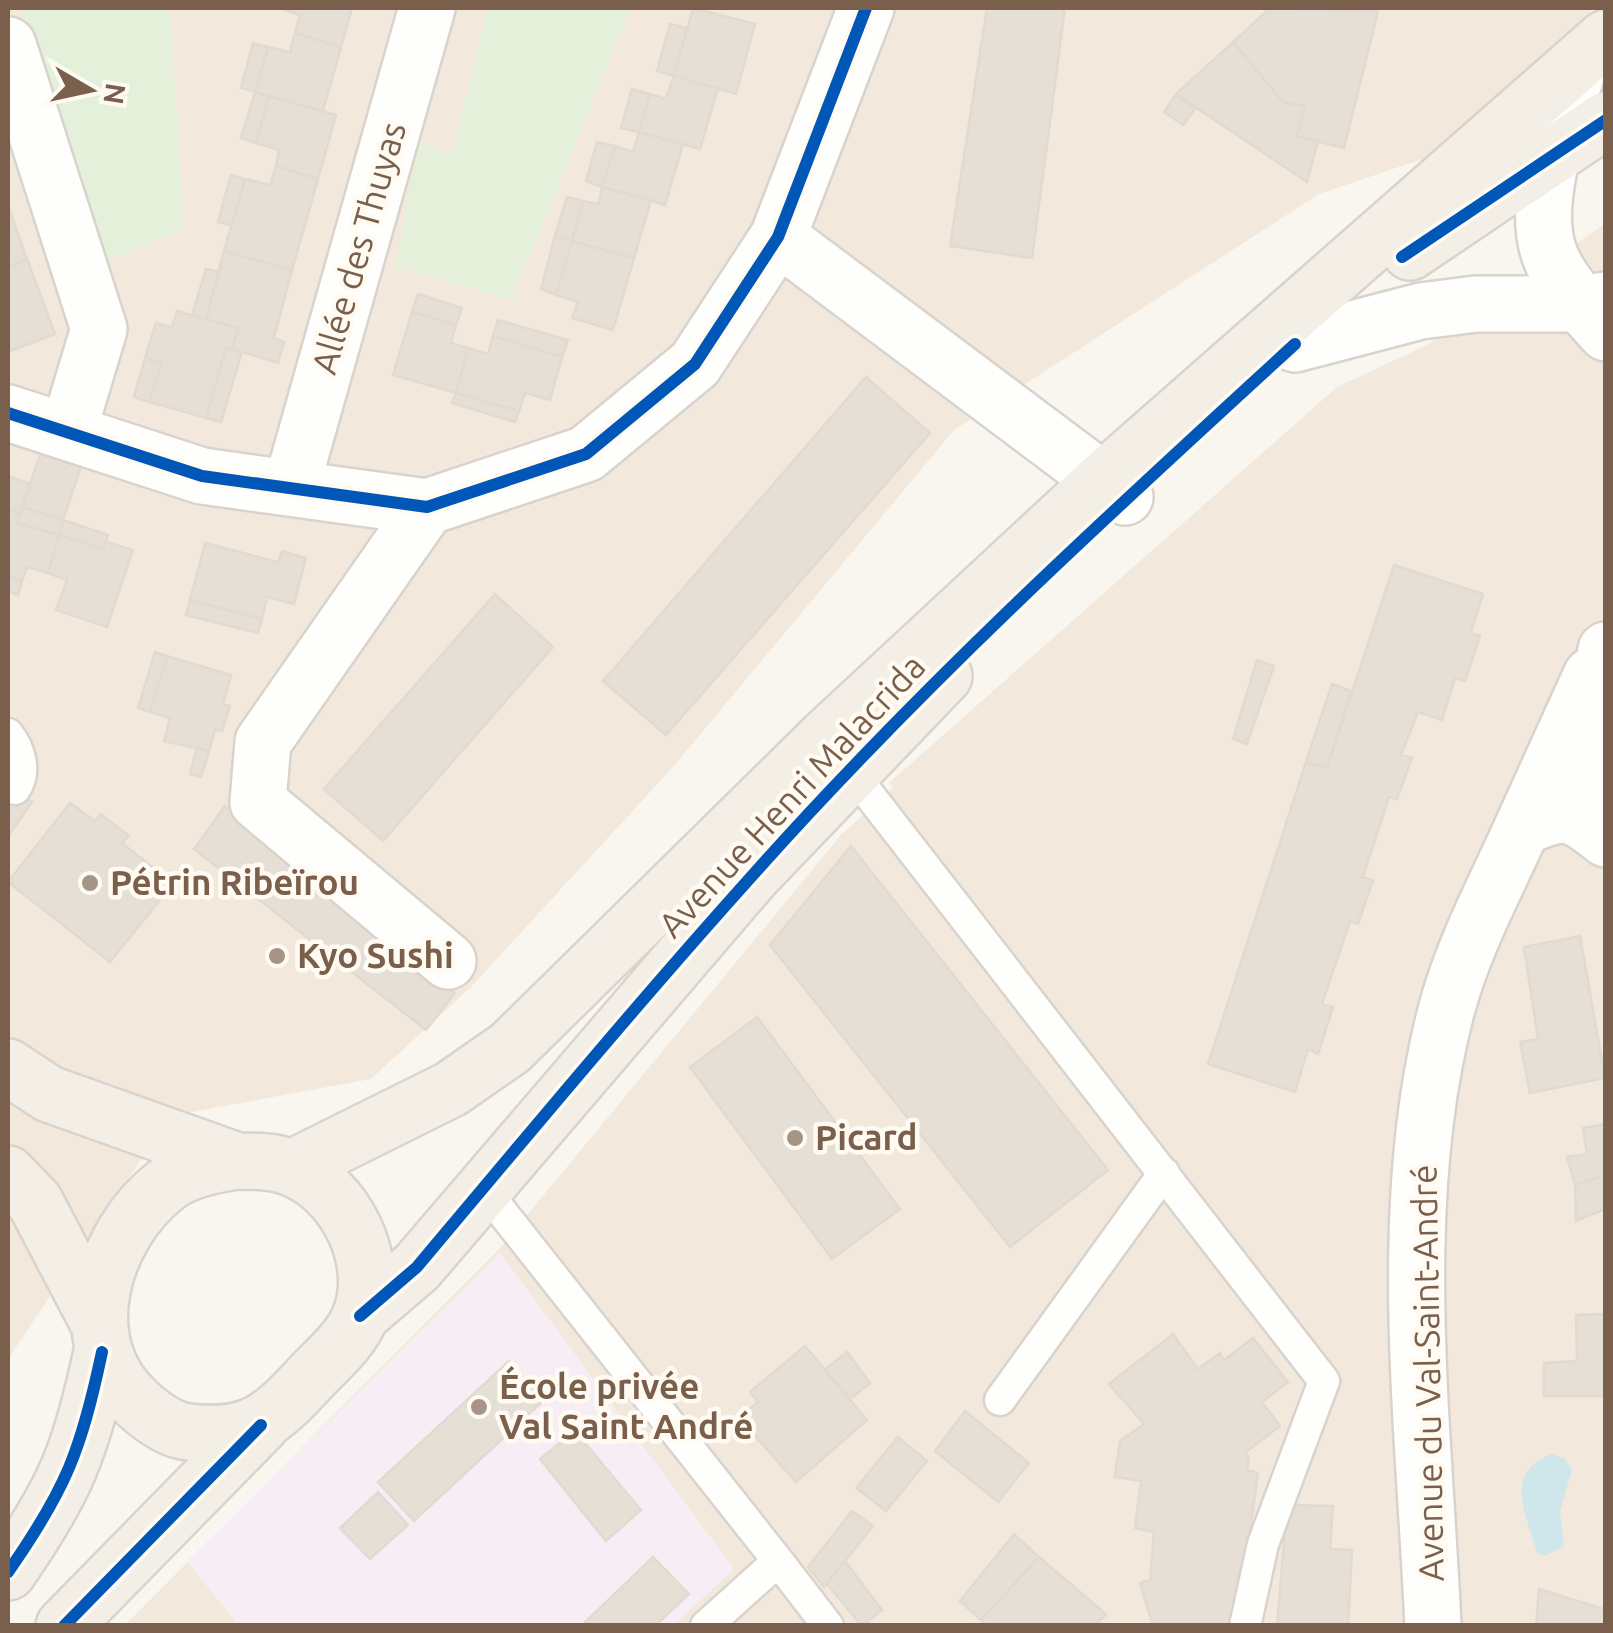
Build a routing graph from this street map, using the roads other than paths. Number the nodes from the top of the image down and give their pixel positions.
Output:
1 (427, 8) edge
2 (866, 8) edge
3 (8, 45) edge
4 (1593, 49) edge
5 (1606, 120) edge
6 (1553, 155) junction
7 (778, 237) junction
8 (1597, 313) edge
9 (1295, 344) junction
10 (8, 413) edge
11 (68, 432) junction
12 (290, 488) junction
13 (1114, 488) junction
14 (426, 506) junction
15 (1606, 641) edge
16 (1606, 650) edge
17 (8, 734) edge
18 (838, 754) junction
19 (15, 789) dead end
20 (1522, 828) junction
21 (1606, 837) edge
22 (1494, 891) junction
23 (448, 961) dead end
24 (8, 1068) edge
25 (237, 1161) junction
26 (292, 1168) junction
27 (1164, 1173) junction
28 (8, 1174) edge
29 (484, 1188) junction
30 (360, 1316) junction
31 (99, 1336) junction
32 (1000, 1400) dead end
33 (261, 1425) junction
34 (778, 1560) junction
35 (8, 1572) edge
36 (64, 1626) edge
37 (706, 1626) edge
38 (828, 1626) edge
39 (1245, 1626) edge
40 (1434, 1626) edge

1 - 12 street, Allée des Thuyas
2 - 7 street
3 - 11 street
4 - 6 street
4 - 13 main road, Avenue Henri Malacrida
5 - 6 main road, Avenue Henri Malacrida
6 - 8 street
6 - 9 main road, Avenue Henri Malacrida
7 - 13 street
7 - 14 street
8 - 9 street
9 - 13 main road, Avenue Henri Malacrida
10 - 11 street
11 - 12 street
12 - 14 street
13 - 18 main road, Avenue Henri Malacrida
14 - 23 street
15 - 20 street, Avenue du Val-Saint-André
16 - 21 street
17 - 19 lane
18 - 26 main road, Avenue Henri Malacrida
18 - 27 lane
18 - 29 main road, Avenue Henri Malacrida
20 - 21 street
20 - 22 street, Avenue du Val-Saint-André
21 - 22 street
22 - 40 street, Avenue du Val-Saint-André
24 - 25 main road
25 - 26 main road
25 - 31 main road
26 - 30 main road
27 - 32 lane
27 - 39 lane
28 - 31 main road
29 - 30 main road, Avenue Henri Malacrida
29 - 34 lane
30 - 33 main road
31 - 33 main road
31 - 35 main road
33 - 36 main road
34 - 37 lane
34 - 38 lane

